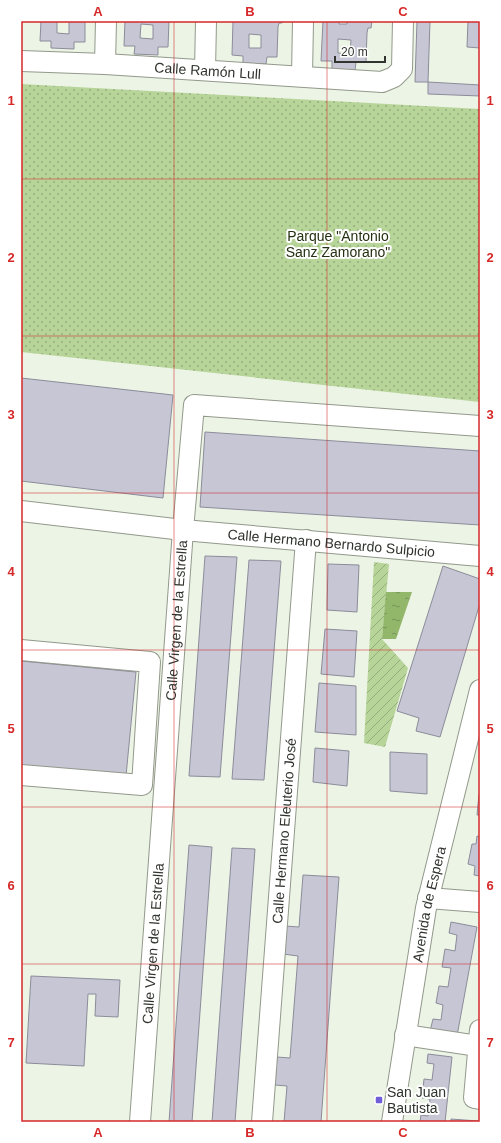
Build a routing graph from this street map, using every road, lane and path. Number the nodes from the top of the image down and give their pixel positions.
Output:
1 (106, 21) edge
2 (206, 21) edge
3 (303, 21) edge
4 (403, 21) edge
5 (21, 61) edge
6 (105, 64) junction
7 (205, 70) junction
8 (302, 76) junction
9 (480, 426) edge
10 (21, 511) edge
11 (183, 530) junction
12 (306, 540) junction
13 (480, 556) edge
14 (21, 650) edge
15 (480, 690) edge
16 (474, 738) edge
17 (21, 775) edge
18 (428, 898) junction
19 (480, 902) edge
20 (405, 1035) junction
21 (479, 1038) edge
22 (480, 1099) edge
23 (140, 1122) edge
24 (262, 1122) edge
25 (392, 1122) edge

1 - 6 street
2 - 7 street
3 - 8 street
4 - 8 street, Calle Ramón Lull
5 - 6 street, Calle Ramón Lull
6 - 7 street, Calle Ramón Lull
7 - 8 street, Calle Ramón Lull
9 - 11 street, Calle Virgen de la Estrella
10 - 11 street, Calle Hermano Bernardo Sulpicio
11 - 12 street, Calle Hermano Bernardo Sulpicio
11 - 23 street, Calle Virgen de la Estrella
12 - 13 street, Calle Hermano Bernardo Sulpicio
12 - 24 street, Calle Hermano Eleuterio José
14 - 17 street
15 - 16 street, Avenida de Espera
16 - 18 street, Avenida de Espera
18 - 19 street
18 - 20 street, Avenida de Espera
20 - 21 street
20 - 25 street, Avenida de Espera
21 - 22 street

